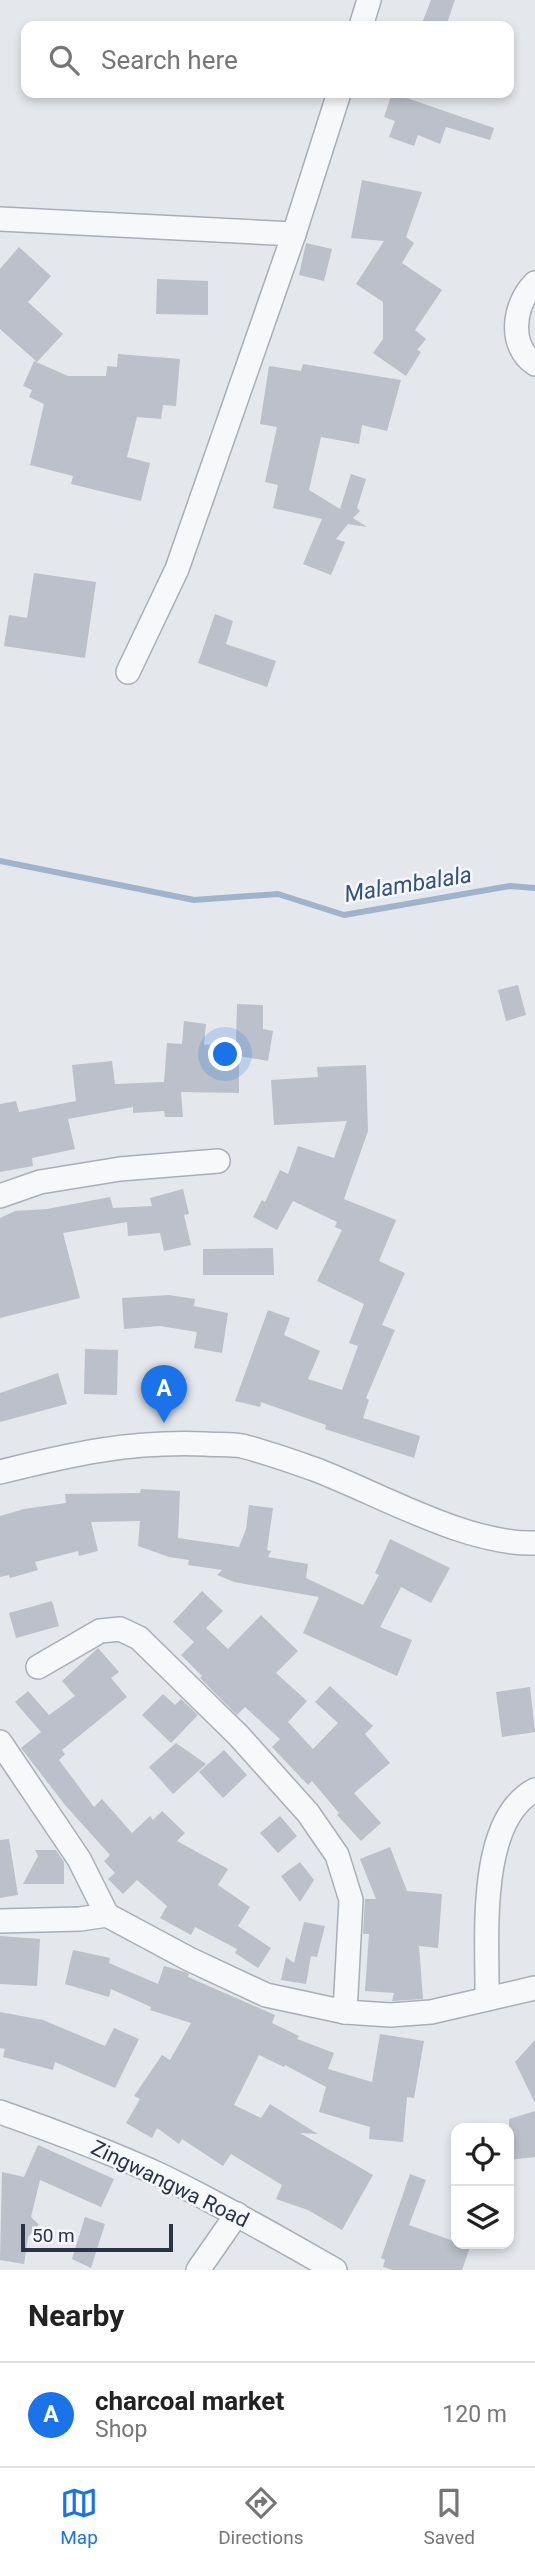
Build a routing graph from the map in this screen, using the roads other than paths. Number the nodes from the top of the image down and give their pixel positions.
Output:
1 (369, 0) edge
2 (363, 21) edge
3 (337, 98) edge
4 (0, 219) edge
5 (294, 234) junction
6 (535, 284) edge
7 (535, 364) edge
8 (128, 672) dead end
9 (218, 1161) dead end
10 (0, 1196) edge
11 (0, 1472) edge
12 (535, 1543) edge
13 (38, 1667) dead end
14 (0, 1742) edge
15 (535, 1790) edge
16 (107, 1915) junction
17 (0, 1921) edge
18 (535, 1988) edge
19 (486, 1999) junction
20 (345, 2012) junction
21 (0, 2112) edge
22 (237, 2214) junction
23 (198, 2270) edge
24 (335, 2270) edge

1 - 2 street
3 - 5 street
4 - 5 street
5 - 8 street
6 - 7 street
9 - 10 street
11 - 12 street
13 - 20 street
14 - 16 street
15 - 19 street
16 - 17 street
16 - 20 street
18 - 19 street
19 - 20 street
21 - 22 street, Zingwangwa Road
22 - 23 street
22 - 24 street, Zingwangwa Road

